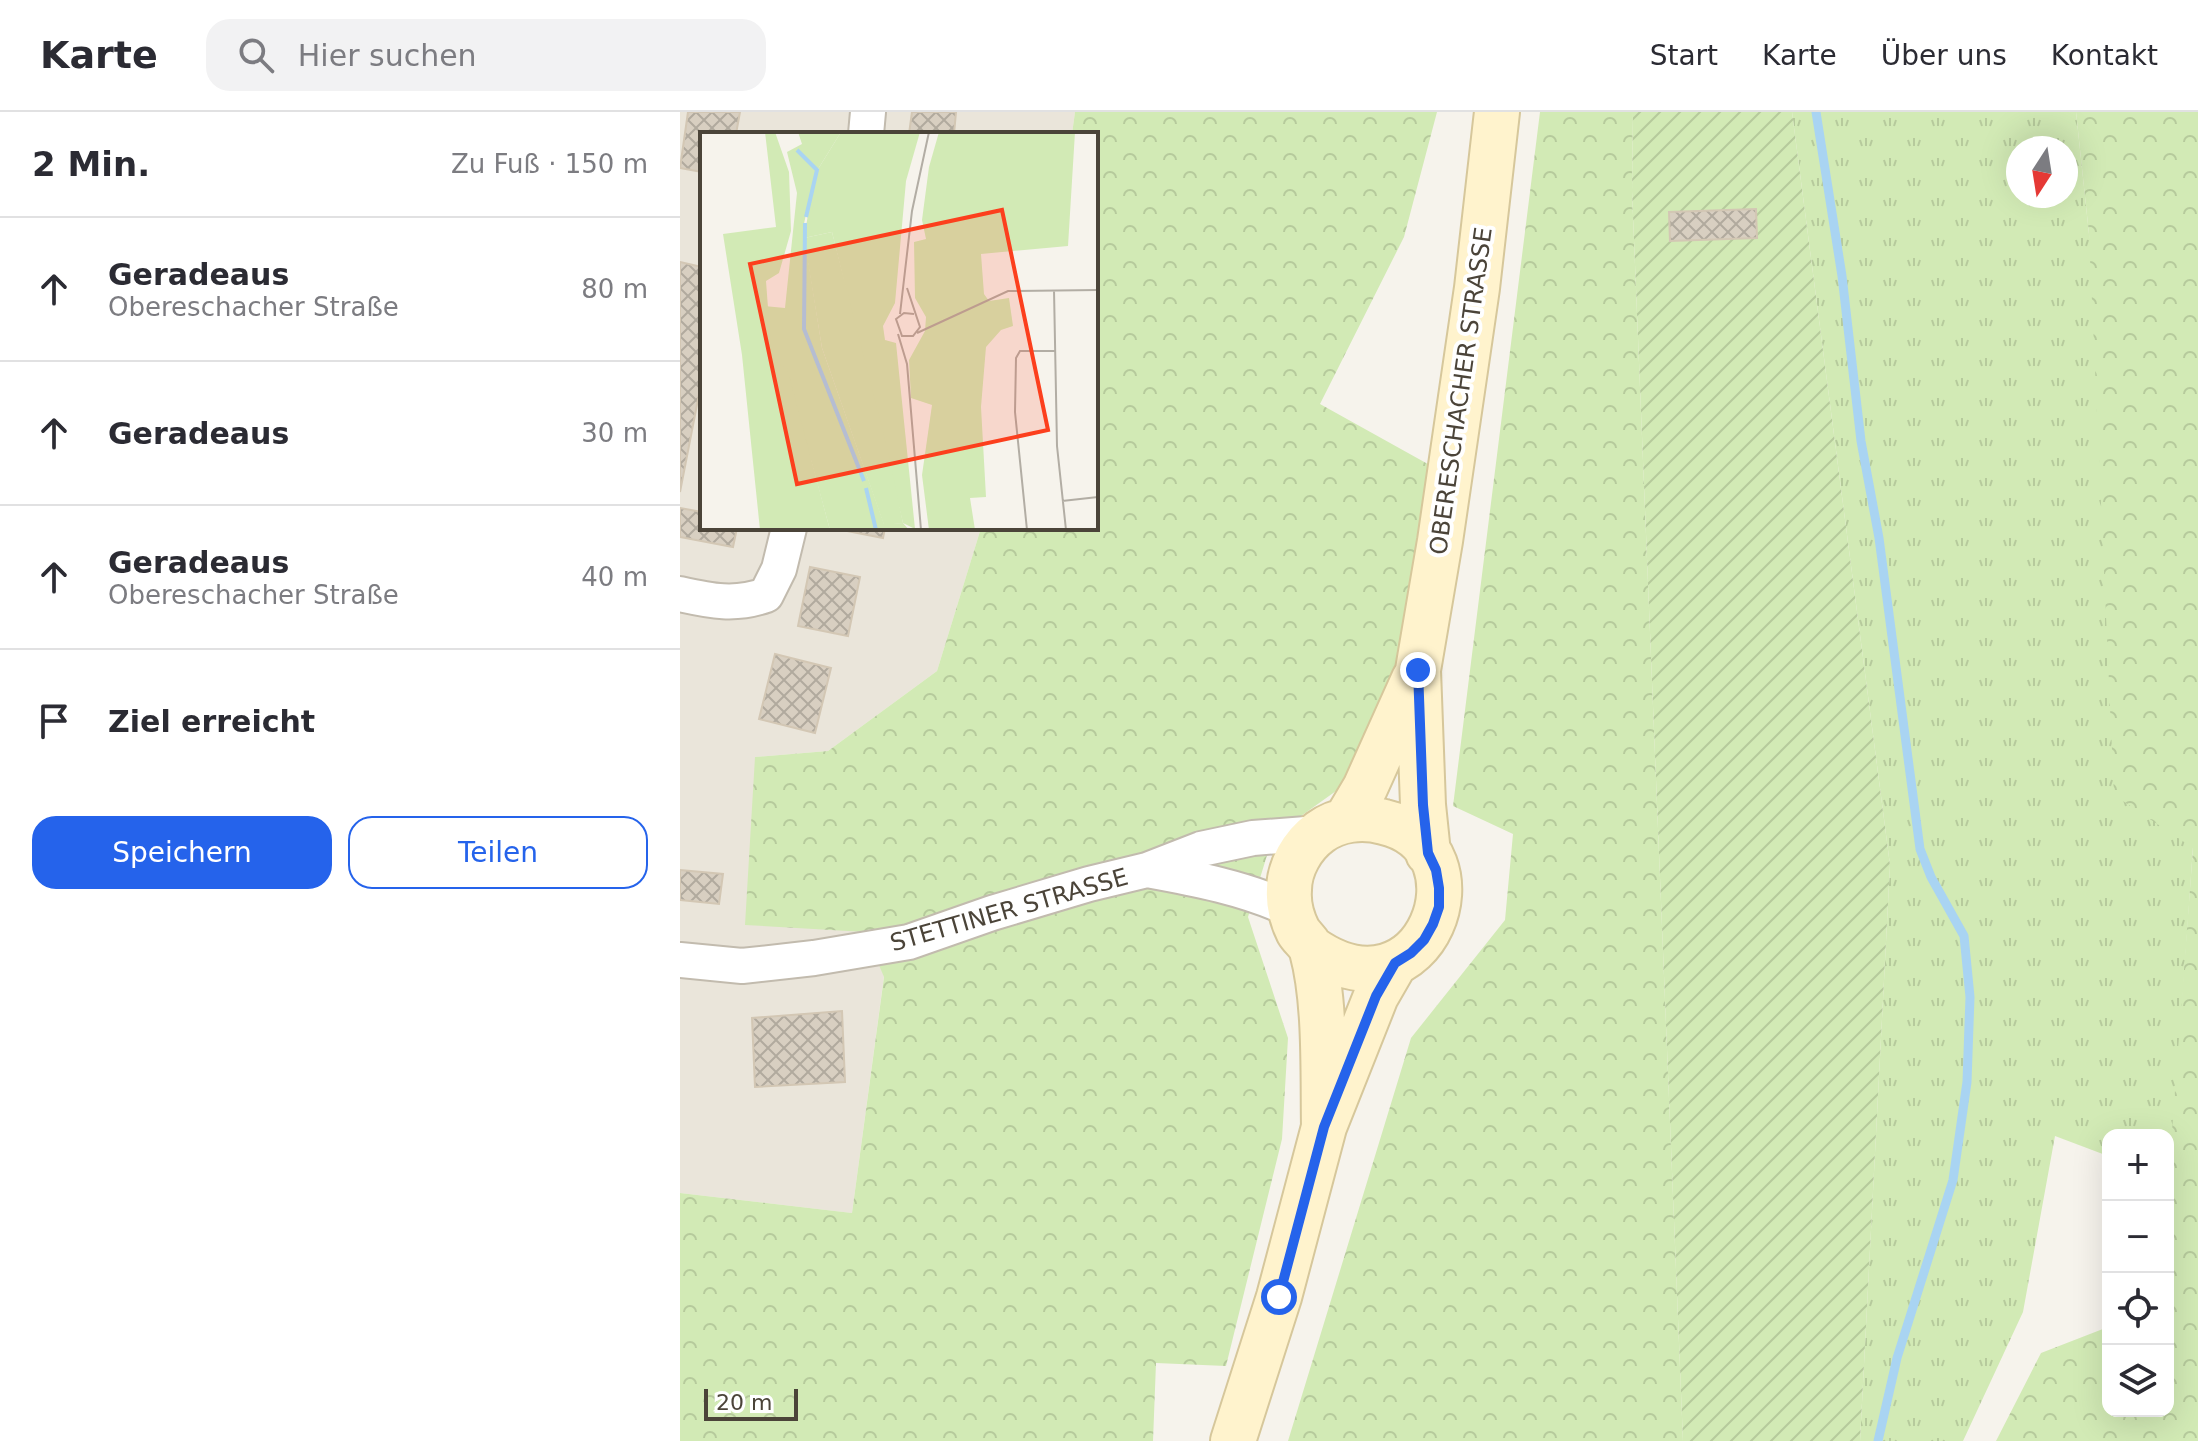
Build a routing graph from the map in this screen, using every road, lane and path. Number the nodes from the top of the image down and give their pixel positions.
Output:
1 (868, 112) edge
2 (1497, 112) edge
3 (866, 132) edge
4 (789, 530) edge
5 (680, 594) edge
6 (1418, 670) junction
7 (1332, 827) junction
8 (1428, 853) junction
9 (1147, 870) junction
10 (1290, 909) junction
11 (1311, 948) junction
12 (680, 960) edge
13 (1395, 963) junction
14 (1324, 1127) junction
15 (1233, 1441) edge

1 - 3 street
2 - 6 main road, OBERESCHACHER STRASSE
4 - 5 street
6 - 7 main road, OBERESCHACHER STRASSE
6 - 8 main road, OBERESCHACHER STRASSE
7 - 8 main road
7 - 9 street, STETTINER STRASSE
7 - 10 main road
8 - 13 main road
9 - 10 street, STETTINER STRASSE
9 - 12 street, STETTINER STRASSE
10 - 11 main road
11 - 13 main road
11 - 14 main road
13 - 14 main road
14 - 15 main road

